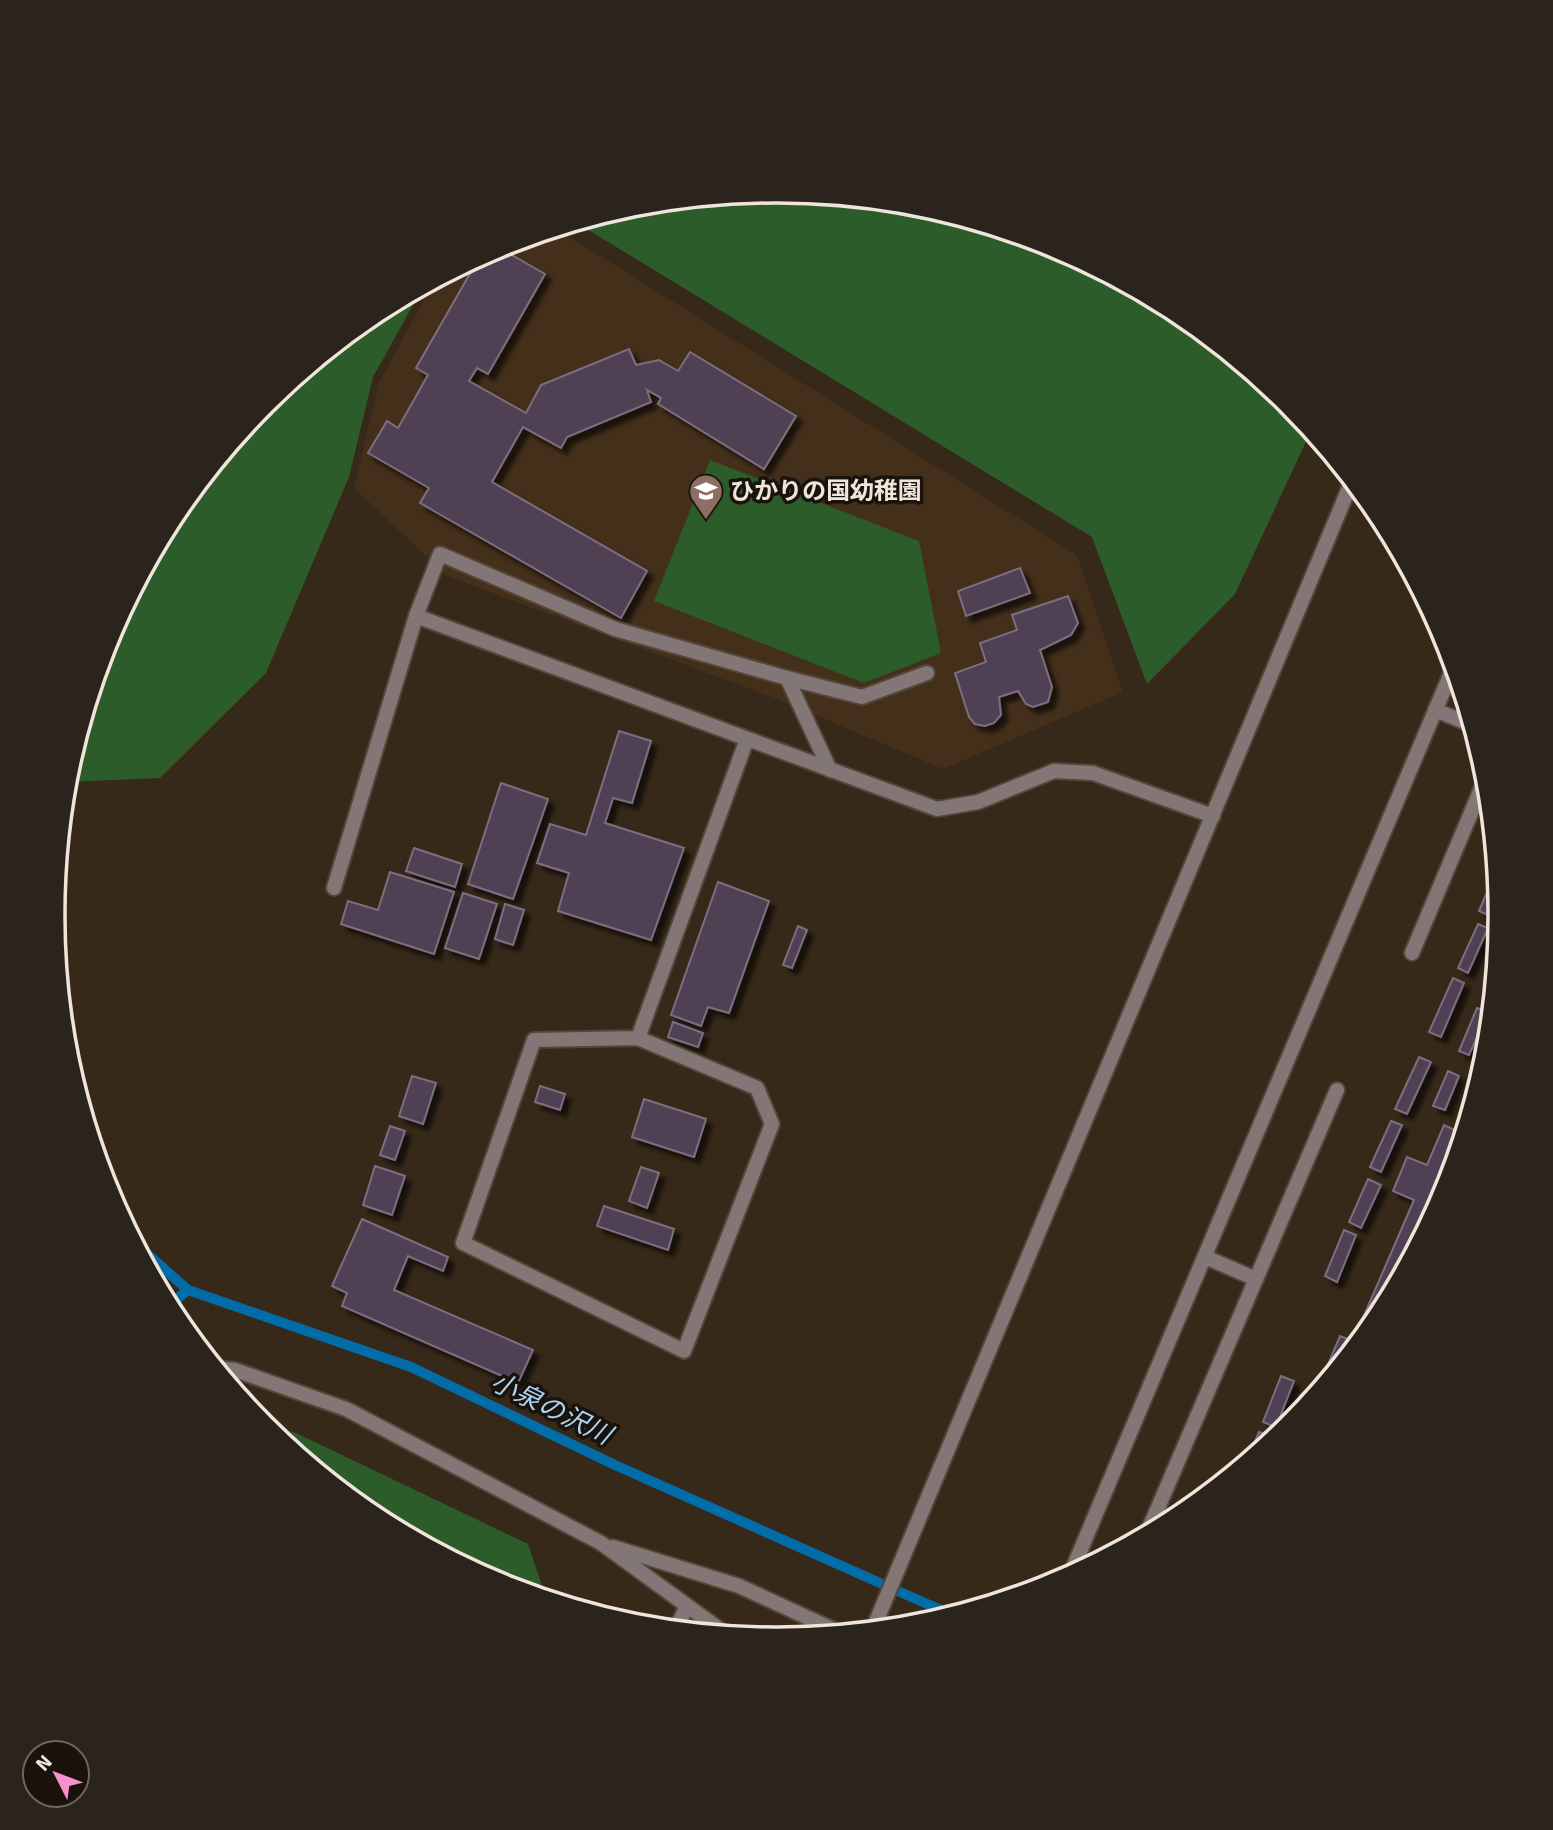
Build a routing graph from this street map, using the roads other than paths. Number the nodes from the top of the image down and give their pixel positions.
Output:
1 (1348, 491) edge
2 (415, 617) junction
3 (927, 673) dead end
4 (787, 678) junction
5 (1448, 681) edge
6 (1436, 710) junction
7 (1461, 720) edge
8 (747, 739) junction
9 (830, 770) junction
10 (1478, 796) edge
11 (1213, 816) junction
12 (334, 888) dead end
13 (1412, 953) dead end
14 (638, 1038) junction
15 (1337, 1090) dead end
16 (1205, 1257) junction
17 (1256, 1279) junction
18 (229, 1369) edge
19 (1154, 1518) edge
20 (601, 1543) junction
21 (1076, 1560) edge
22 (687, 1606) junction
23 (878, 1619) edge
24 (680, 1620) edge
25 (711, 1623) edge
26 (824, 1625) edge

1 - 11 street
2 - 4 street
2 - 8 street
2 - 12 street
3 - 4 street
4 - 9 street
5 - 6 street
6 - 7 street
6 - 16 street
8 - 9 street
8 - 14 street
9 - 11 street
10 - 13 street
11 - 23 street
14 - 14 street
15 - 17 street
16 - 17 street
16 - 21 street
17 - 19 street
18 - 20 street
20 - 22 street
20 - 26 street
22 - 24 street
22 - 25 street

